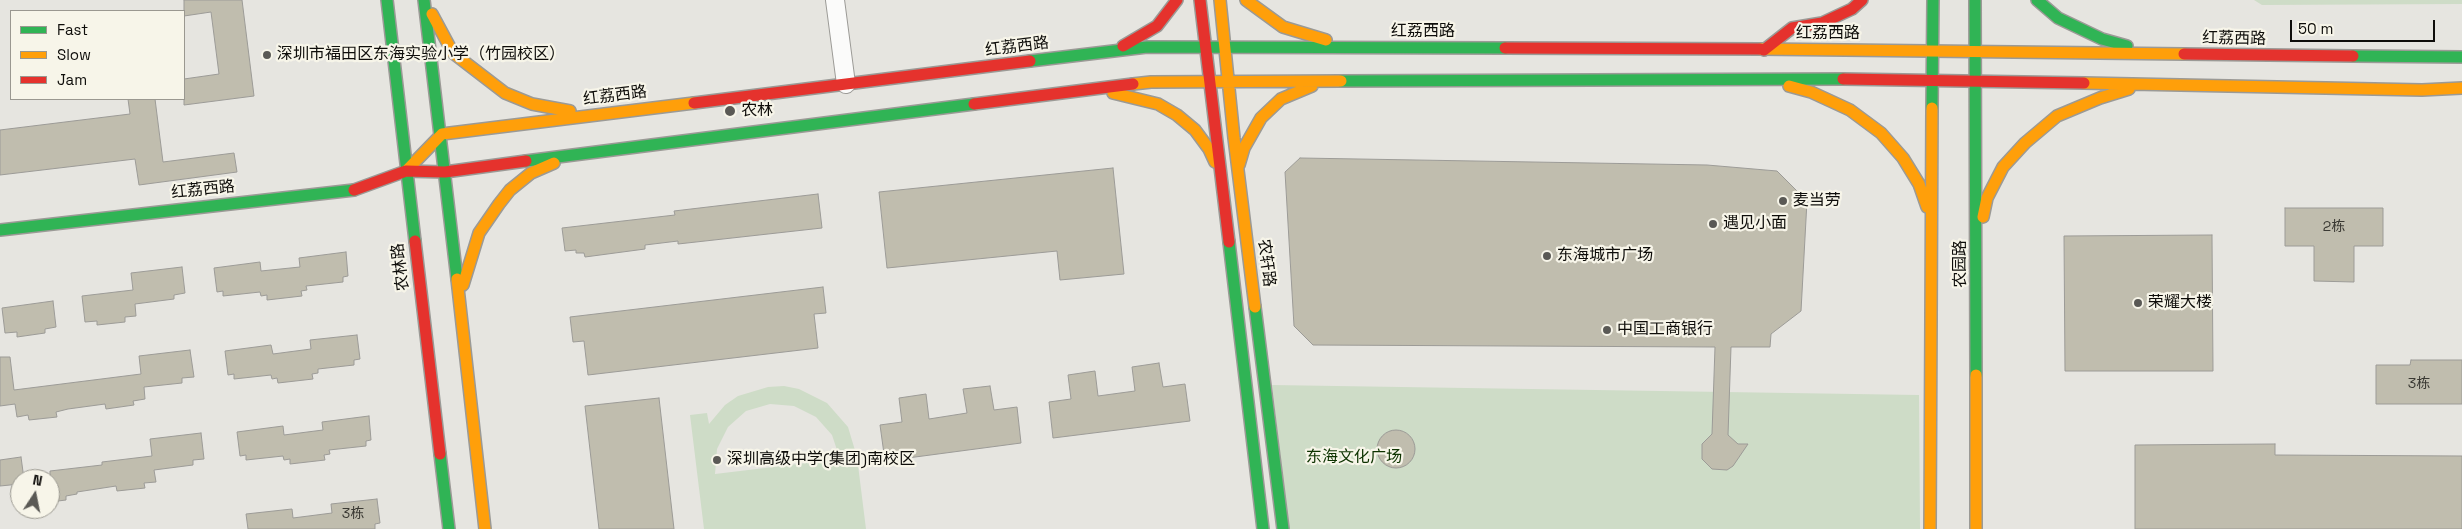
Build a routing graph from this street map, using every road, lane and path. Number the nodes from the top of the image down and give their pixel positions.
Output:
1 (387, 0) edge
2 (425, 0) edge
3 (835, 0) edge
4 (1177, 0) edge
5 (1200, 0) edge
6 (1220, 0) edge
7 (1246, 0) edge
8 (1862, 0) edge
9 (1933, 0) edge
10 (1975, 0) edge
11 (2038, 0) edge
12 (1206, 48) junction
13 (1225, 48) junction
14 (1362, 48) junction
15 (1764, 50) junction
16 (1933, 51) junction
17 (1976, 51) junction
18 (1106, 52) junction
19 (2462, 57) edge
20 (2150, 68) junction
21 (1768, 79) junction
22 (1933, 80) junction
23 (1976, 80) junction
24 (1209, 82) junction
25 (1229, 82) junction
26 (1330, 82) junction
27 (846, 84) junction
28 (2462, 88) edge
29 (1078, 91) junction
30 (604, 114) junction
31 (442, 134) junction
32 (589, 153) junction
33 (1219, 170) junction
34 (1238, 170) junction
35 (406, 171) junction
36 (445, 172) junction
37 (1932, 221) junction
38 (0, 230) edge
39 (1977, 241) junction
40 (1255, 303) junction
41 (1236, 305) junction
42 (460, 308) junction
43 (449, 529) edge
44 (485, 529) edge
45 (1263, 529) edge
46 (1283, 529) edge
47 (1930, 529) edge
48 (1976, 529) edge

1 - 35 main road, 农林路
2 - 30 main road
2 - 31 main road
3 - 27 street
4 - 18 main road
5 - 12 main road
6 - 13 main road, 农轩路
7 - 14 main road
8 - 15 main road
9 - 16 main road, 农园路
10 - 17 main road, 农园路
11 - 20 main road
12 - 13 main road, 红荔西路
12 - 18 main road, 红荔西路
12 - 24 main road
13 - 14 main road, 红荔西路
13 - 25 main road, 农轩路
14 - 15 main road, 红荔西路
15 - 16 main road, 红荔西路
16 - 17 main road, 红荔西路
16 - 22 main road, 农园路
17 - 20 main road, 红荔西路
17 - 23 main road, 农园路
18 - 27 main road, 红荔西路
19 - 20 main road, 红荔西路
20 - 23 main road, 红荔西路
20 - 28 main road, 红荔西路
20 - 39 main road
21 - 22 main road, 红荔西路
21 - 26 main road, 红荔西路
21 - 37 main road
22 - 23 main road, 红荔西路
22 - 37 main road, 农园路
23 - 39 main road, 农园路
24 - 25 main road, 红荔西路
24 - 29 main road, 红荔西路
24 - 33 main road
25 - 26 main road, 红荔西路
25 - 34 main road, 农轩路
26 - 34 main road
27 - 30 main road, 红荔西路
29 - 32 main road, 红荔西路
29 - 33 main road
30 - 31 main road, 红荔西路
31 - 35 main road, 红荔西路
31 - 36 main road
32 - 36 main road, 红荔西路
32 - 42 main road
33 - 41 main road
34 - 40 main road, 农轩路
35 - 36 main road, 红荔西路
35 - 38 main road, 红荔西路
35 - 43 main road, 农林路
36 - 42 main road
37 - 47 main road, 农园路
39 - 48 main road, 农园路
40 - 41 main road
40 - 46 main road, 农轩路
41 - 45 main road
42 - 44 main road

